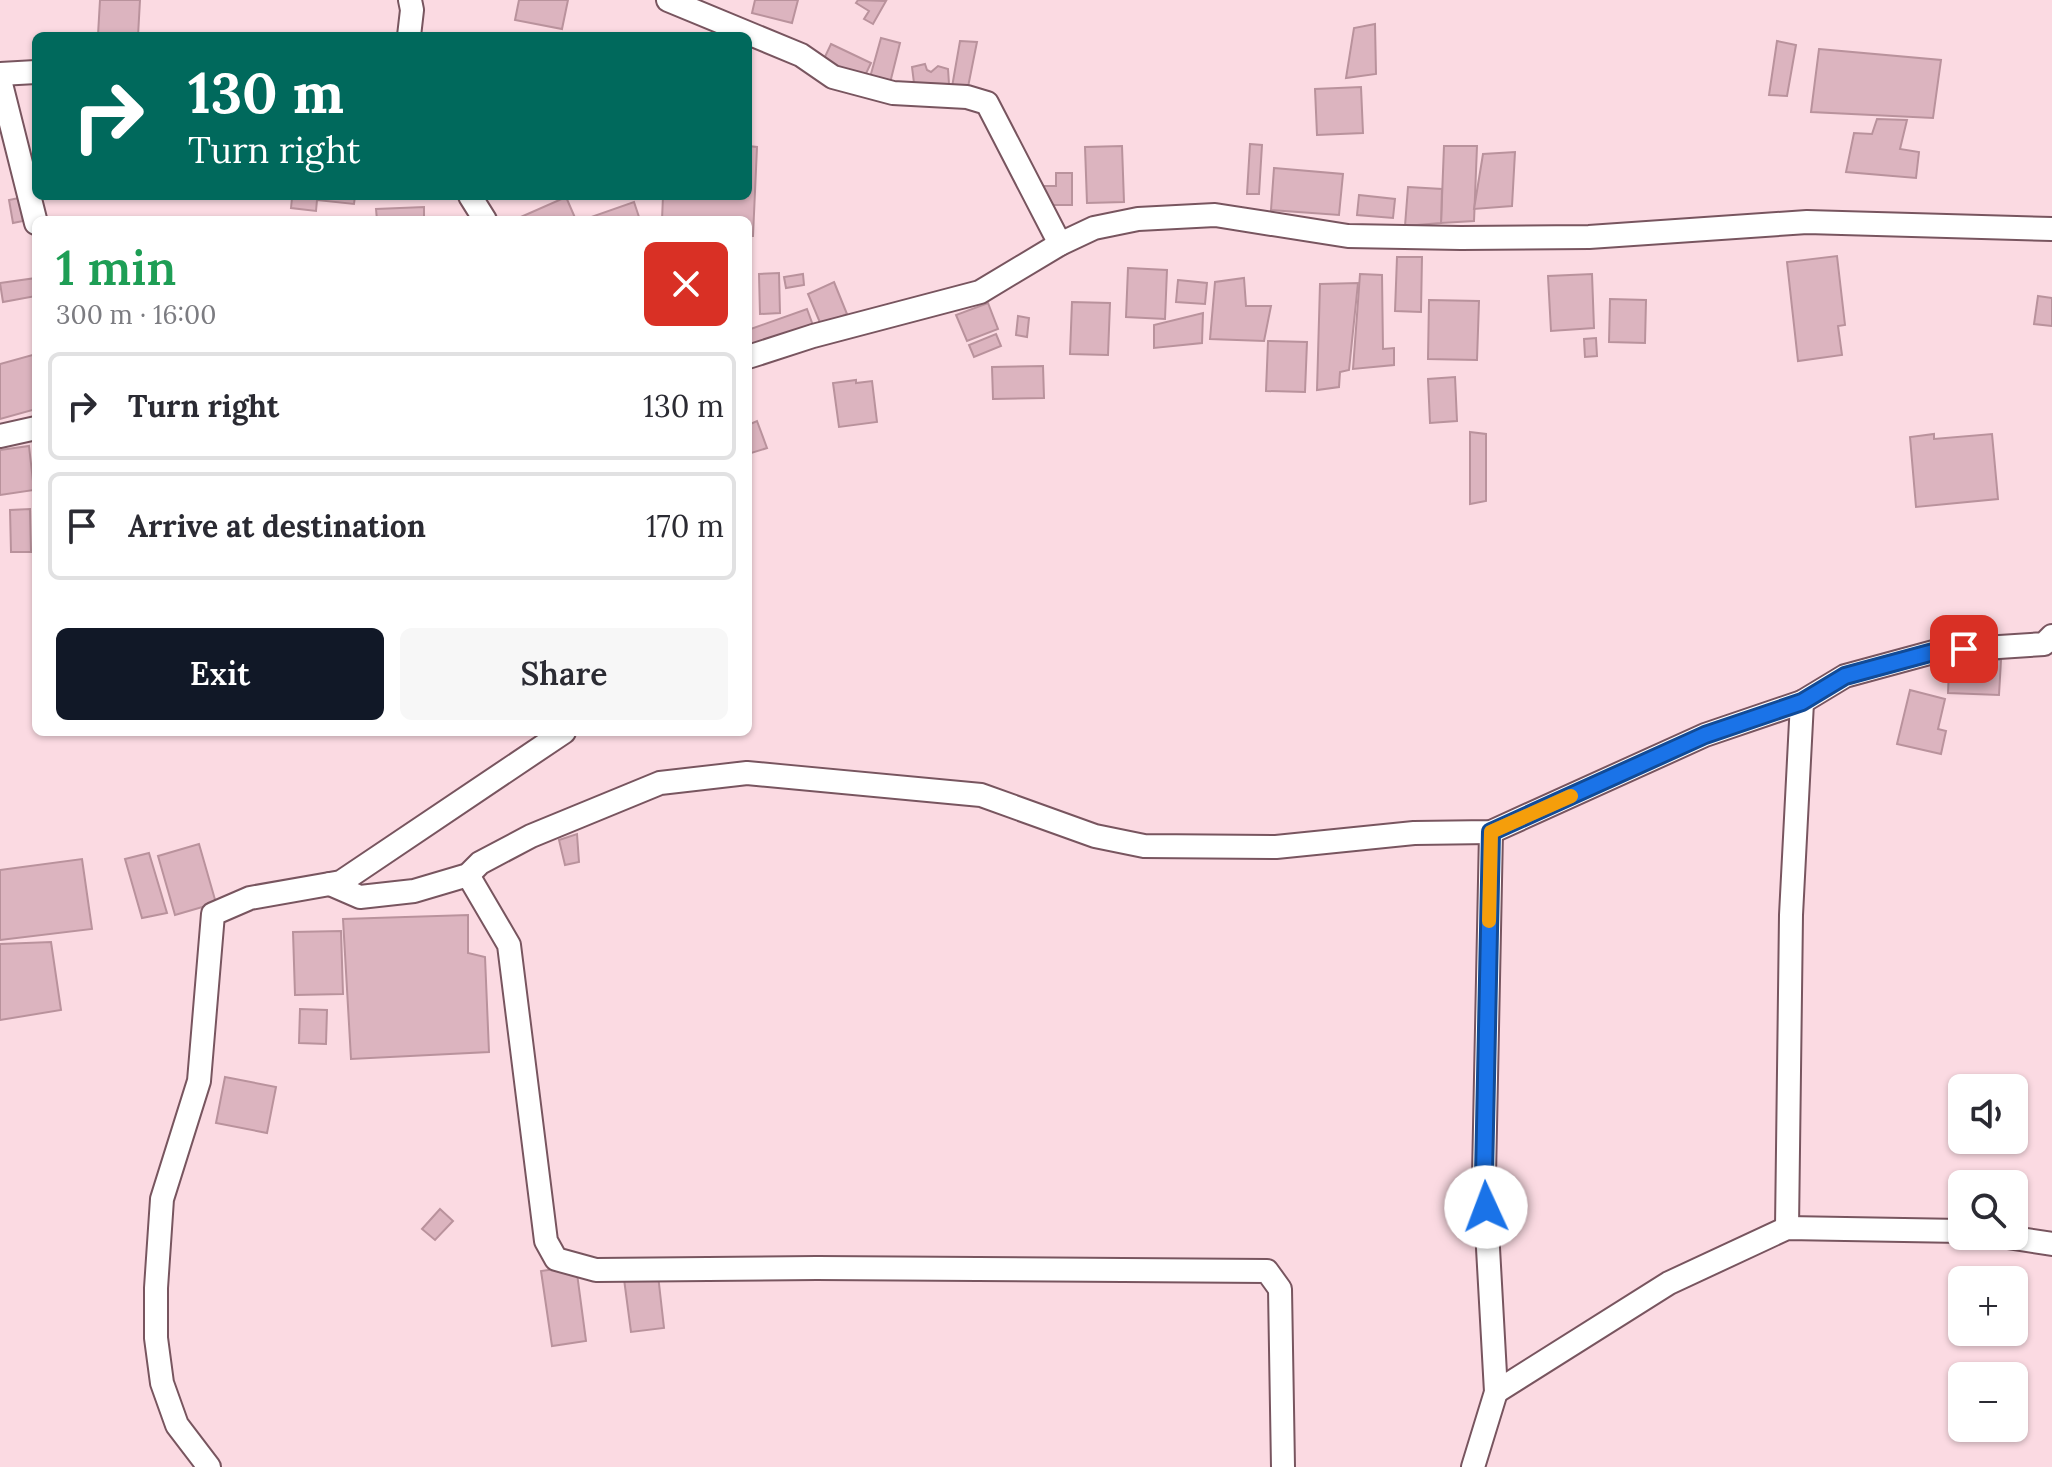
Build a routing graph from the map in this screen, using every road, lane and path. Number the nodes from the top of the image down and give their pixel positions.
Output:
1 (410, 0) edge
2 (668, 0) edge
3 (409, 32) edge
4 (745, 32) edge
5 (752, 35) edge
6 (32, 73) edge
7 (0, 77) edge
8 (34, 216) edge
9 (2052, 229) edge
10 (1060, 244) junction
11 (752, 356) edge
12 (32, 429) edge
13 (0, 436) edge
14 (2049, 644) edge
15 (1802, 702) junction
16 (558, 736) edge
17 (1491, 832) junction
18 (468, 875) junction
19 (330, 884) junction
20 (1787, 1228) junction
21 (1948, 1231) edge
22 (2028, 1240) edge
23 (2052, 1244) edge
24 (1496, 1392) junction
25 (209, 1467) edge
26 (1283, 1467) edge
27 (1473, 1467) edge

1 - 3 street
2 - 4 street
5 - 10 street
6 - 7 street
7 - 8 street
9 - 10 street
10 - 11 street
12 - 13 street
14 - 15 street
15 - 17 street
15 - 20 street
16 - 19 street
17 - 18 street
17 - 24 street
18 - 19 street
18 - 26 street
19 - 25 street
20 - 21 street
20 - 24 street
22 - 23 street
24 - 27 street

